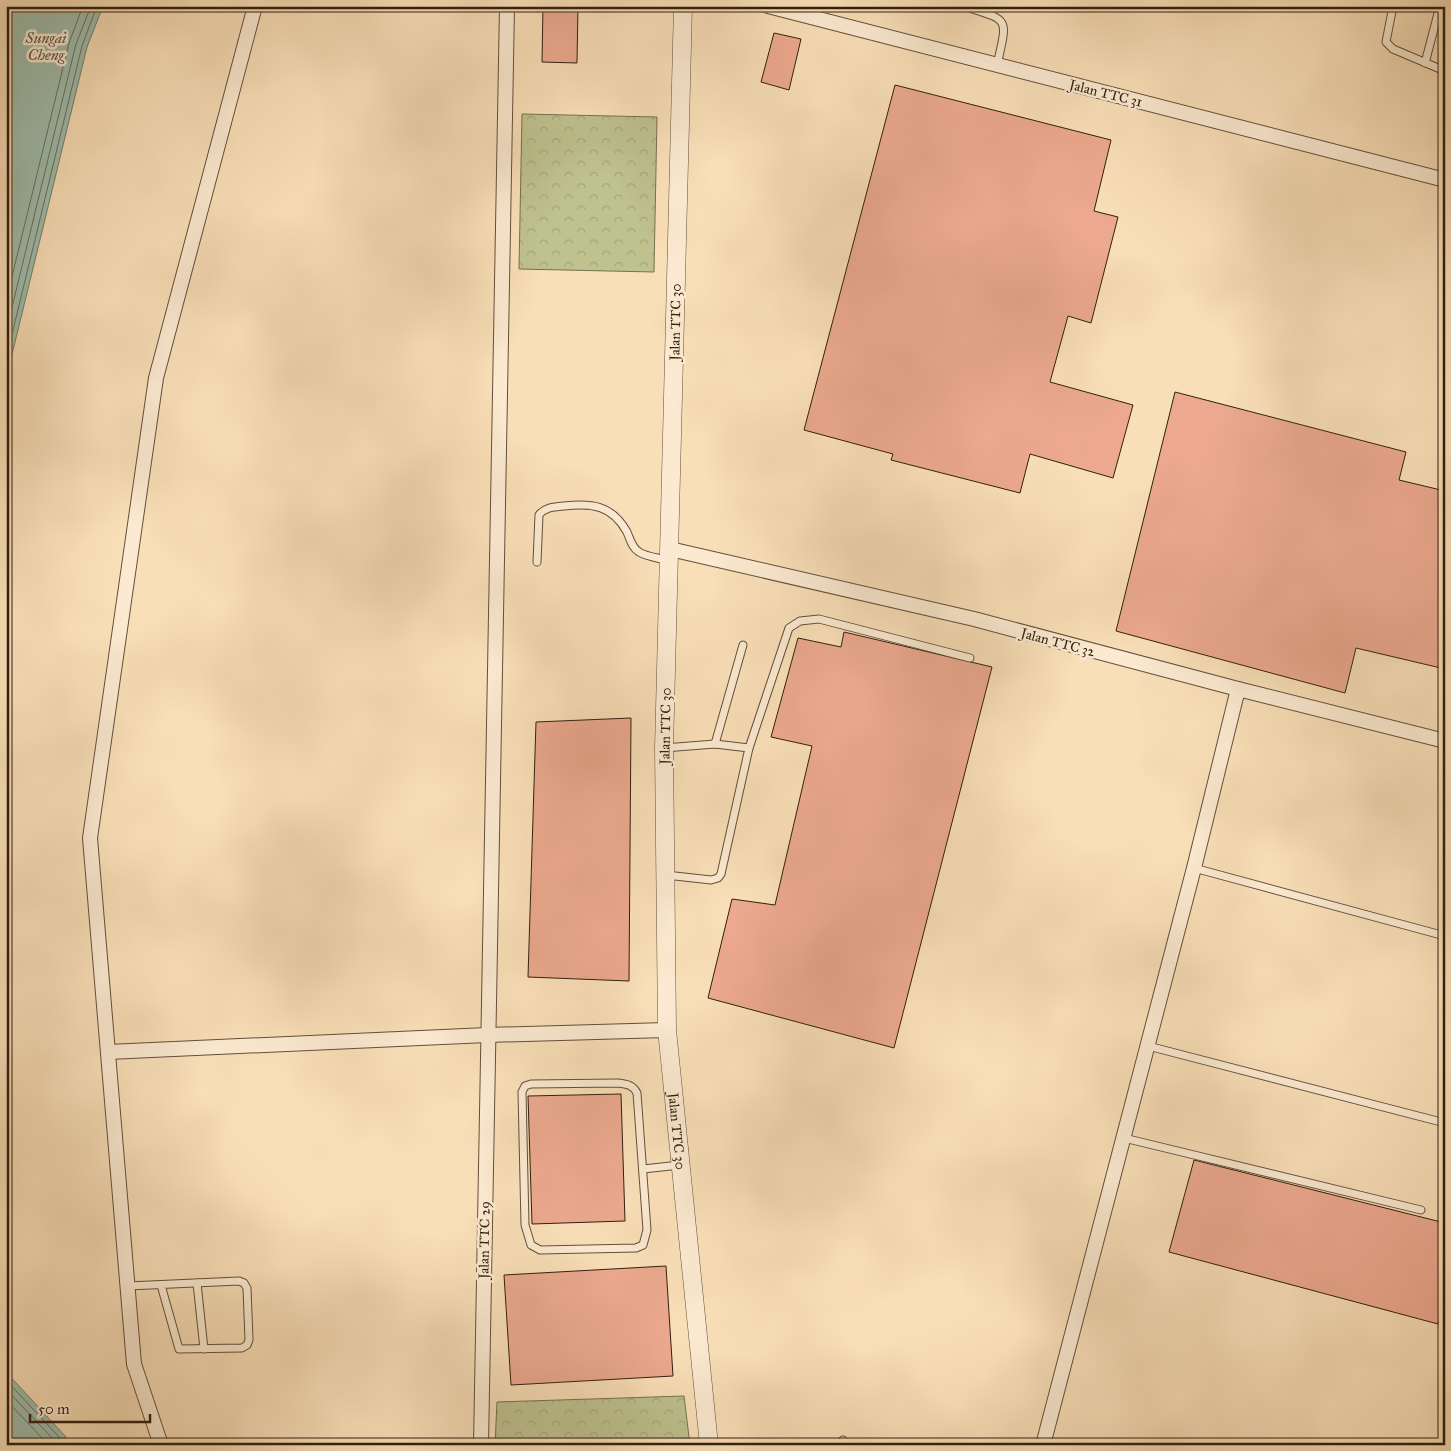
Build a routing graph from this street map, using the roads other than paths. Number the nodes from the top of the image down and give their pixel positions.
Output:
1 (254, 6) edge
2 (507, 6) edge
3 (683, 6) edge
4 (768, 6) edge
5 (963, 6) edge
6 (1393, 6) edge
7 (1440, 6) edge
8 (1424, 63) junction
9 (996, 65) junction
10 (1445, 71) edge
11 (1445, 180) edge
12 (670, 555) junction
13 (538, 562) dead end
14 (743, 645) dead end
15 (970, 658) dead end
16 (1238, 689) junction
17 (1445, 741) edge
18 (716, 744) junction
19 (664, 748) junction
20 (749, 748) junction
21 (1194, 868) junction
22 (665, 875) junction
23 (1445, 936) edge
24 (667, 1030) junction
25 (487, 1035) junction
26 (1148, 1046) junction
27 (108, 1052) junction
28 (1445, 1123) edge
29 (1124, 1138) junction
30 (681, 1165) junction
31 (643, 1169) junction
32 (1421, 1210) dead end
33 (198, 1283) junction
34 (161, 1285) junction
35 (128, 1286) junction
36 (204, 1349) junction
37 (1045, 1444) edge
38 (160, 1445) edge
39 (481, 1445) edge
40 (709, 1445) edge

1 - 27 street
2 - 25 street, Jalan TTC 29
3 - 12 street, Jalan TTC 30
4 - 9 street, Jalan TTC 31
5 - 9 lane
6 - 8 lane
7 - 8 lane
8 - 10 lane
9 - 11 street, Jalan TTC 31
12 - 13 lane
12 - 16 street, Jalan TTC 32
12 - 19 street, Jalan TTC 30
14 - 18 lane
15 - 20 lane
16 - 17 street, Jalan TTC 32
16 - 21 street
18 - 19 lane
18 - 20 lane
19 - 22 street, Jalan TTC 30
20 - 22 lane
21 - 23 lane
21 - 26 street
22 - 24 street, Jalan TTC 30
24 - 25 street
24 - 30 street, Jalan TTC 30
25 - 27 street
25 - 39 street, Jalan TTC 29
26 - 28 lane
26 - 29 street
27 - 35 street
29 - 32 lane
29 - 37 street
30 - 31 lane
30 - 40 street, Jalan TTC 30
31 - 31 lane
33 - 34 lane
33 - 36 lane
33 - 36 lane
34 - 35 lane
34 - 36 lane
35 - 38 street

